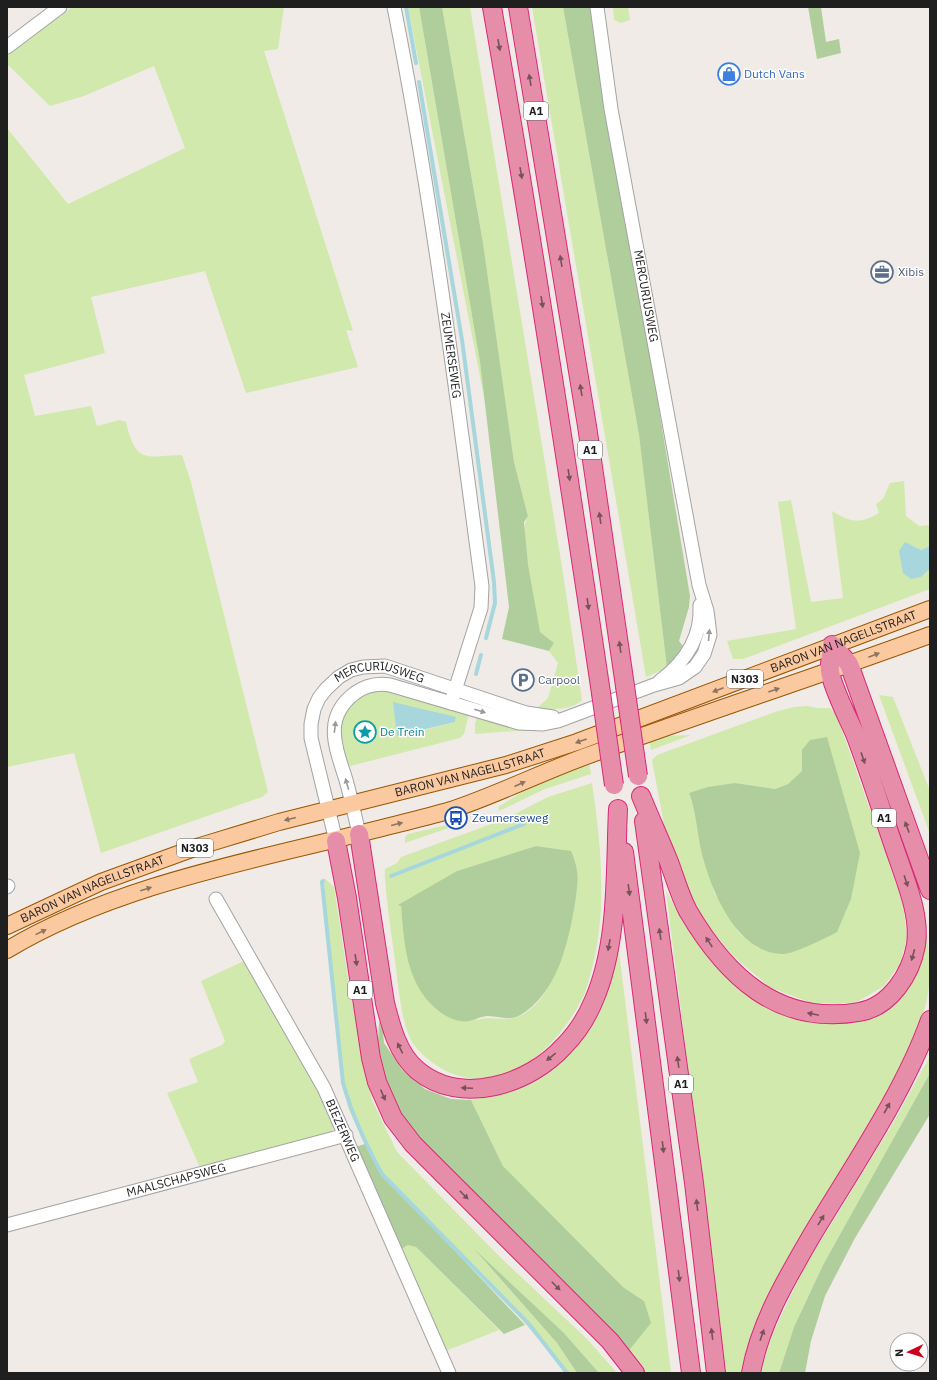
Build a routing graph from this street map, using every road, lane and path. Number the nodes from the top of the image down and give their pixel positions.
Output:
1 (60, 7) edge
2 (394, 7) edge
3 (492, 7) edge
4 (518, 7) edge
5 (597, 7) edge
6 (7, 47) edge
7 (930, 609) edge
8 (930, 635) edge
9 (832, 645) junction
10 (849, 664) junction
11 (830, 672) junction
12 (456, 690) junction
13 (451, 702) junction
14 (566, 717) junction
15 (641, 796) junction
16 (352, 804) junction
17 (618, 809) junction
18 (328, 810) junction
19 (359, 834) junction
20 (336, 841) junction
21 (930, 890) edge
22 (216, 899) dead end
23 (7, 926) edge
24 (7, 950) edge
25 (930, 1020) edge
26 (346, 1135) junction
27 (7, 1225) edge
28 (449, 1373) edge
29 (635, 1373) edge
30 (691, 1373) edge
31 (716, 1373) edge
32 (752, 1373) edge

1 - 6 street
2 - 12 street, ZEUMERSEWEG
3 -> 17 highway, A1, bridge
15 -> 4 highway, A1, bridge
5 - 14 street, MERCURIUSWEG
7 - 9 main road, BARON VAN NAGELLSTRAAT
10 -> 8 main road, BARON VAN NAGELLSTRAAT
9 - 10 highway, A1
9 - 11 highway, A1
9 -> 16 main road, BARON VAN NAGELLSTRAAT / N303
10 - 11 main road, BARON VAN NAGELLSTRAAT
21 -> 10 highway, A1
11 -> 15 highway, A1
19 -> 11 main road, BARON VAN NAGELLSTRAAT / N303
12 - 13 street, ZEUMERSEWEG
12 - 14 street, MERCURIUSWEG
12 - 18 street, MERCURIUSWEG
13 -> 14 street, MERCURIUSWEG
16 -> 13 street, MERCURIUSWEG
31 -> 15 highway, A1
16 - 18 main road, BARON VAN NAGELLSTRAAT / N303
16 - 19 street, MERCURIUSWEG
17 -> 19 highway, A1
17 -> 30 highway, A1
18 - 20 street, MERCURIUSWEG
18 -> 23 main road, BARON VAN NAGELLSTRAAT / N303
19 - 20 main road, BARON VAN NAGELLSTRAAT / N303
24 -> 20 main road, BARON VAN NAGELLSTRAAT / N303
20 -> 29 highway, A1
22 - 26 street, BIEZERWEG
32 -> 25 highway
26 - 27 street, MAALSCHAPSWEG
26 - 28 street, BIEZERWEG

